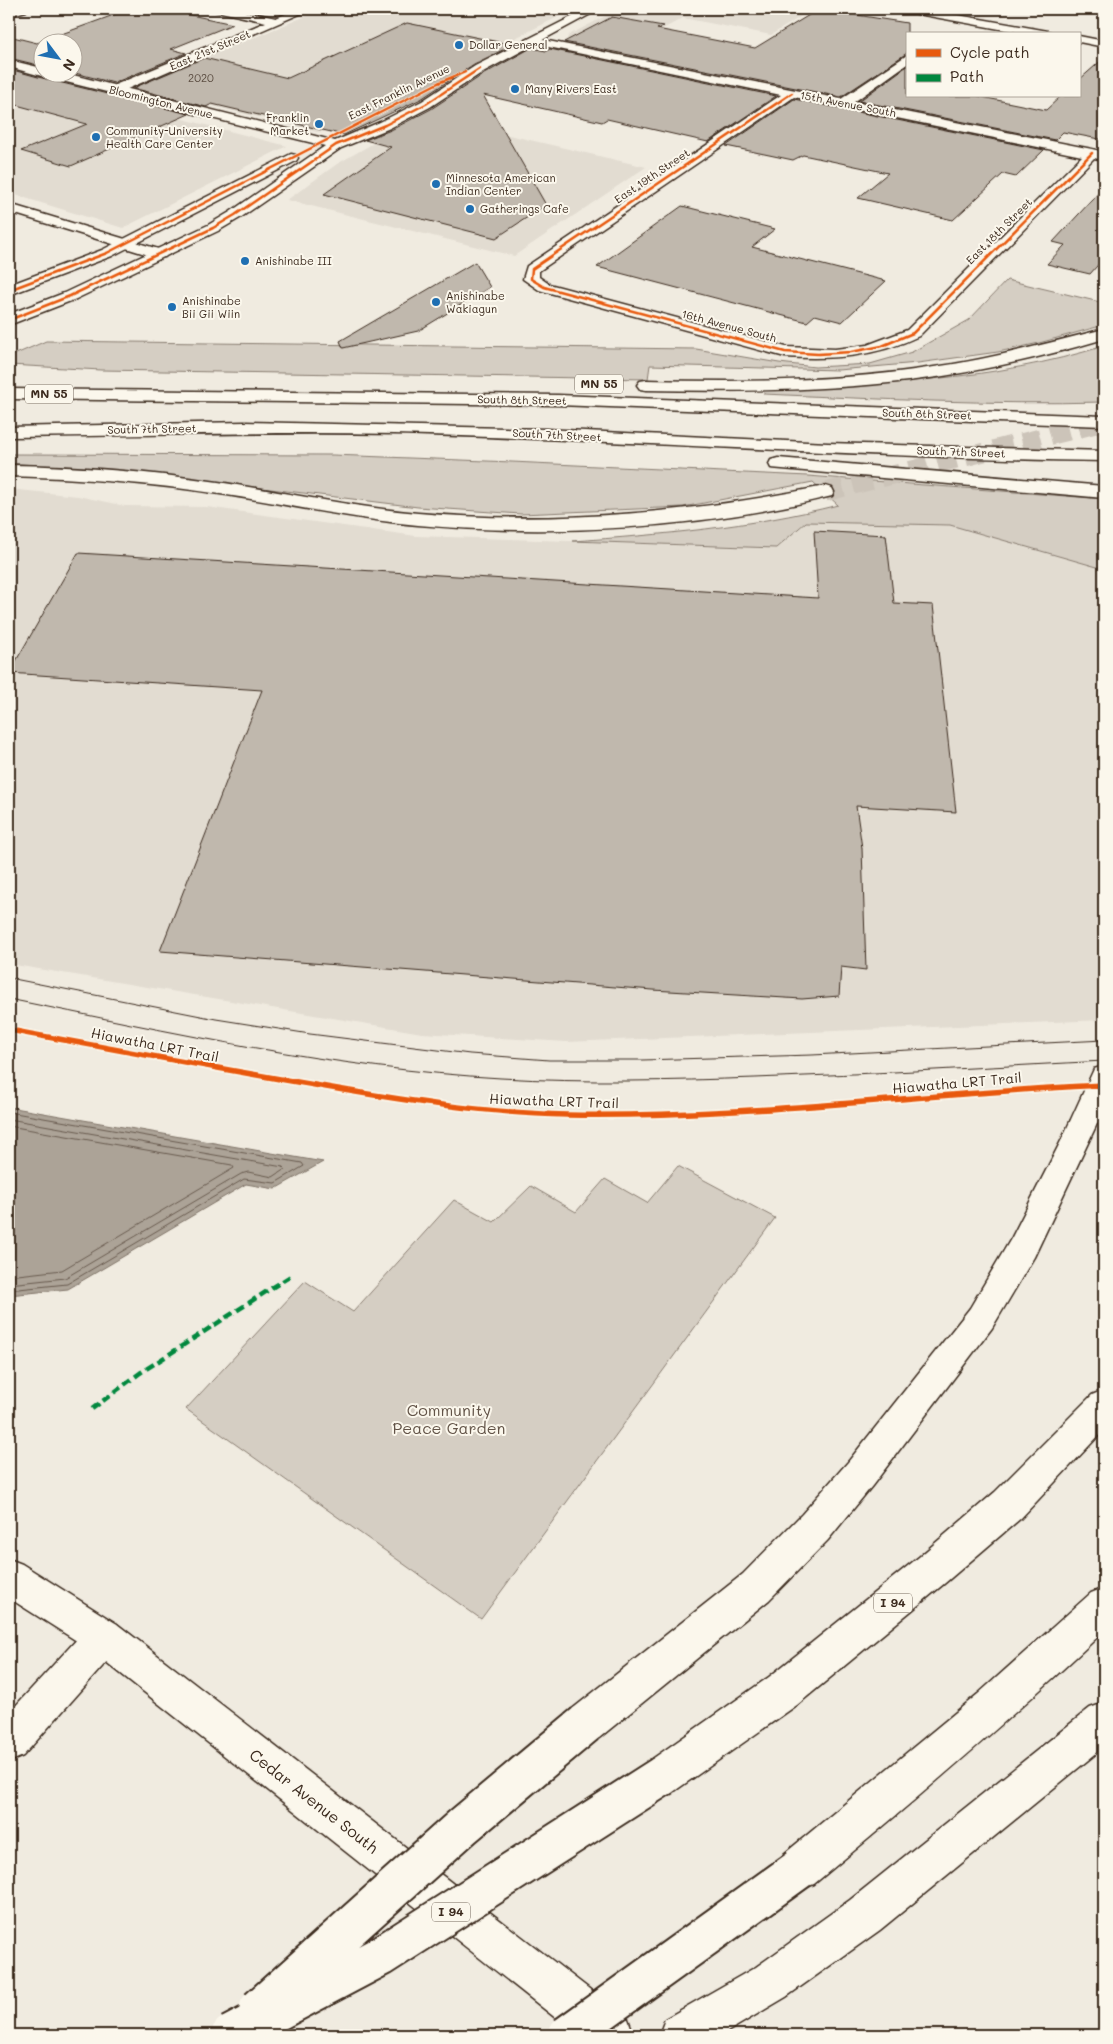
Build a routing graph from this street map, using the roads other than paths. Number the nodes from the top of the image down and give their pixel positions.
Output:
1 (22, 9) edge
2 (220, 9) edge
3 (306, 9) edge
4 (595, 9) edge
5 (907, 9) edge
6 (976, 9) edge
7 (9, 13) edge
8 (962, 18) junction
9 (277, 21) junction
10 (948, 29) dead end
11 (1037, 32) edge
12 (1080, 39) edge
13 (533, 41) junction
14 (1104, 44) edge
15 (906, 59) edge
16 (9, 63) edge
17 (32, 69) edge
18 (82, 82) edge
19 (114, 90) junction
20 (792, 93) junction
21 (844, 104) junction
22 (329, 143) junction
23 (1098, 155) edge
24 (9, 208) edge
25 (125, 243) junction
26 (160, 254) junction
27 (530, 279) joint
28 (9, 290) edge
29 (9, 320) edge
30 (922, 324) joint
31 (1104, 334) edge
32 (494, 383) dead end
33 (629, 385) dead end
34 (9, 394) edge
35 (89, 394) junction
36 (1104, 416) edge
37 (988, 417) junction
38 (1104, 421) edge
39 (393, 429) junction
40 (9, 432) edge
41 (1104, 456) edge
42 (9, 470) edge
43 (825, 492) tunnel mouth
44 (1104, 492) edge
45 (1104, 1077) edge
46 (1104, 1406) edge
47 (9, 1577) edge
48 (1104, 1606) edge
49 (104, 1637) junction
50 (1104, 1722) edge
51 (9, 1742) edge
52 (230, 2035) edge
53 (568, 2035) edge
54 (612, 2035) edge
55 (681, 2035) edge

1 - 7 main road
2 - 9 main road
3 - 9 main road, East 21st Street
4 - 13 main road, East Franklin Avenue
5 - 8 main road
6 - 8 main road
8 - 10 main road
8 - 11 main road
9 - 19 main road, East 21st Street
12 - 14 main road
13 - 20 main road, 15th Avenue South
13 - 22 main road, East Franklin Avenue
15 - 21 main road
16 - 17 main road, Bloomington Avenue
18 - 19 main road, Bloomington Avenue
19 - 22 main road, Bloomington Avenue
20 - 21 main road, 15th Avenue South
20 - 27 main road, East 19th Street
21 - 23 main road, 15th Avenue South
22 - 25 main road, East Franklin Avenue
22 - 26 main road, East Franklin Avenue
23 - 30 main road, East 18th Street
24 - 25 main road
25 - 26 main road
25 - 28 main road, East Franklin Avenue
26 - 29 main road, East Franklin Avenue
27 - 30 main road, 16th Avenue South
31 - 33 main road, MN 55
32 - 35 main road, MN 55
34 - 35 main road, MN 55
35 - 37 main road, South 8th Street
36 - 37 main road
37 - 38 main road, South 8th Street
39 - 40 main road, South 7th Street
39 - 41 main road, South 7th Street
39 - 44 main road
42 - 43 main road
45 - 52 main road, bridge
46 - 52 main road, I 94, bridge
47 - 49 main road, Cedar Avenue South
48 - 53 main road, bridge
49 - 51 main road
49 - 54 main road, Cedar Avenue South
50 - 55 main road

